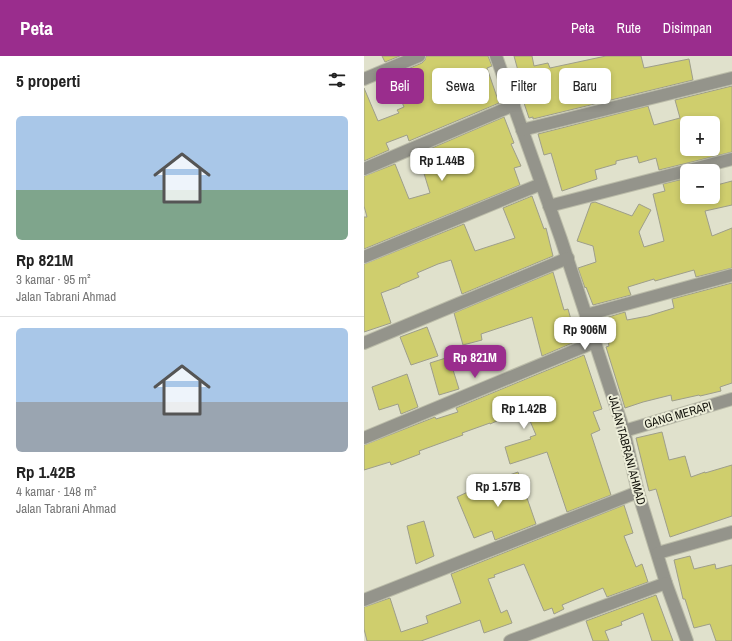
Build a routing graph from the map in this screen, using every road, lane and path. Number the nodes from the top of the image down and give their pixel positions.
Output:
1 (419, 56) edge
2 (497, 56) edge
3 (732, 78) edge
4 (364, 79) edge
5 (514, 105) junction
6 (522, 130) junction
7 (732, 159) edge
8 (364, 169) edge
9 (542, 184) junction
10 (550, 206) junction
11 (364, 257) edge
12 (568, 258) junction
13 (732, 275) edge
14 (586, 316) junction
15 (364, 342) edge
16 (595, 342) junction
17 (732, 399) edge
18 (624, 431) junction
19 (364, 438) edge
20 (638, 492) junction
21 (732, 532) edge
22 (658, 553) junction
23 (666, 582) junction
24 (364, 600) edge
25 (510, 641) edge
26 (687, 641) edge

1 - 4 street
2 - 5 street, JALAN TABRANI AHMAD
3 - 6 street
5 - 6 street, JALAN TABRANI AHMAD
5 - 8 street
6 - 9 street, JALAN TABRANI AHMAD
7 - 10 street
9 - 10 street, JALAN TABRANI AHMAD
9 - 11 street
10 - 12 street, JALAN TABRANI AHMAD
12 - 14 street, JALAN TABRANI AHMAD
12 - 15 street
13 - 14 street
14 - 16 street, JALAN TABRANI AHMAD
16 - 18 street, JALAN TABRANI AHMAD
16 - 19 street
17 - 18 street, GANG MERAPI
18 - 20 street, JALAN TABRANI AHMAD
20 - 22 street, JALAN TABRANI AHMAD
20 - 24 street
21 - 22 street
22 - 23 street, JALAN TABRANI AHMAD
23 - 25 street
23 - 26 street, JALAN TABRANI AHMAD

